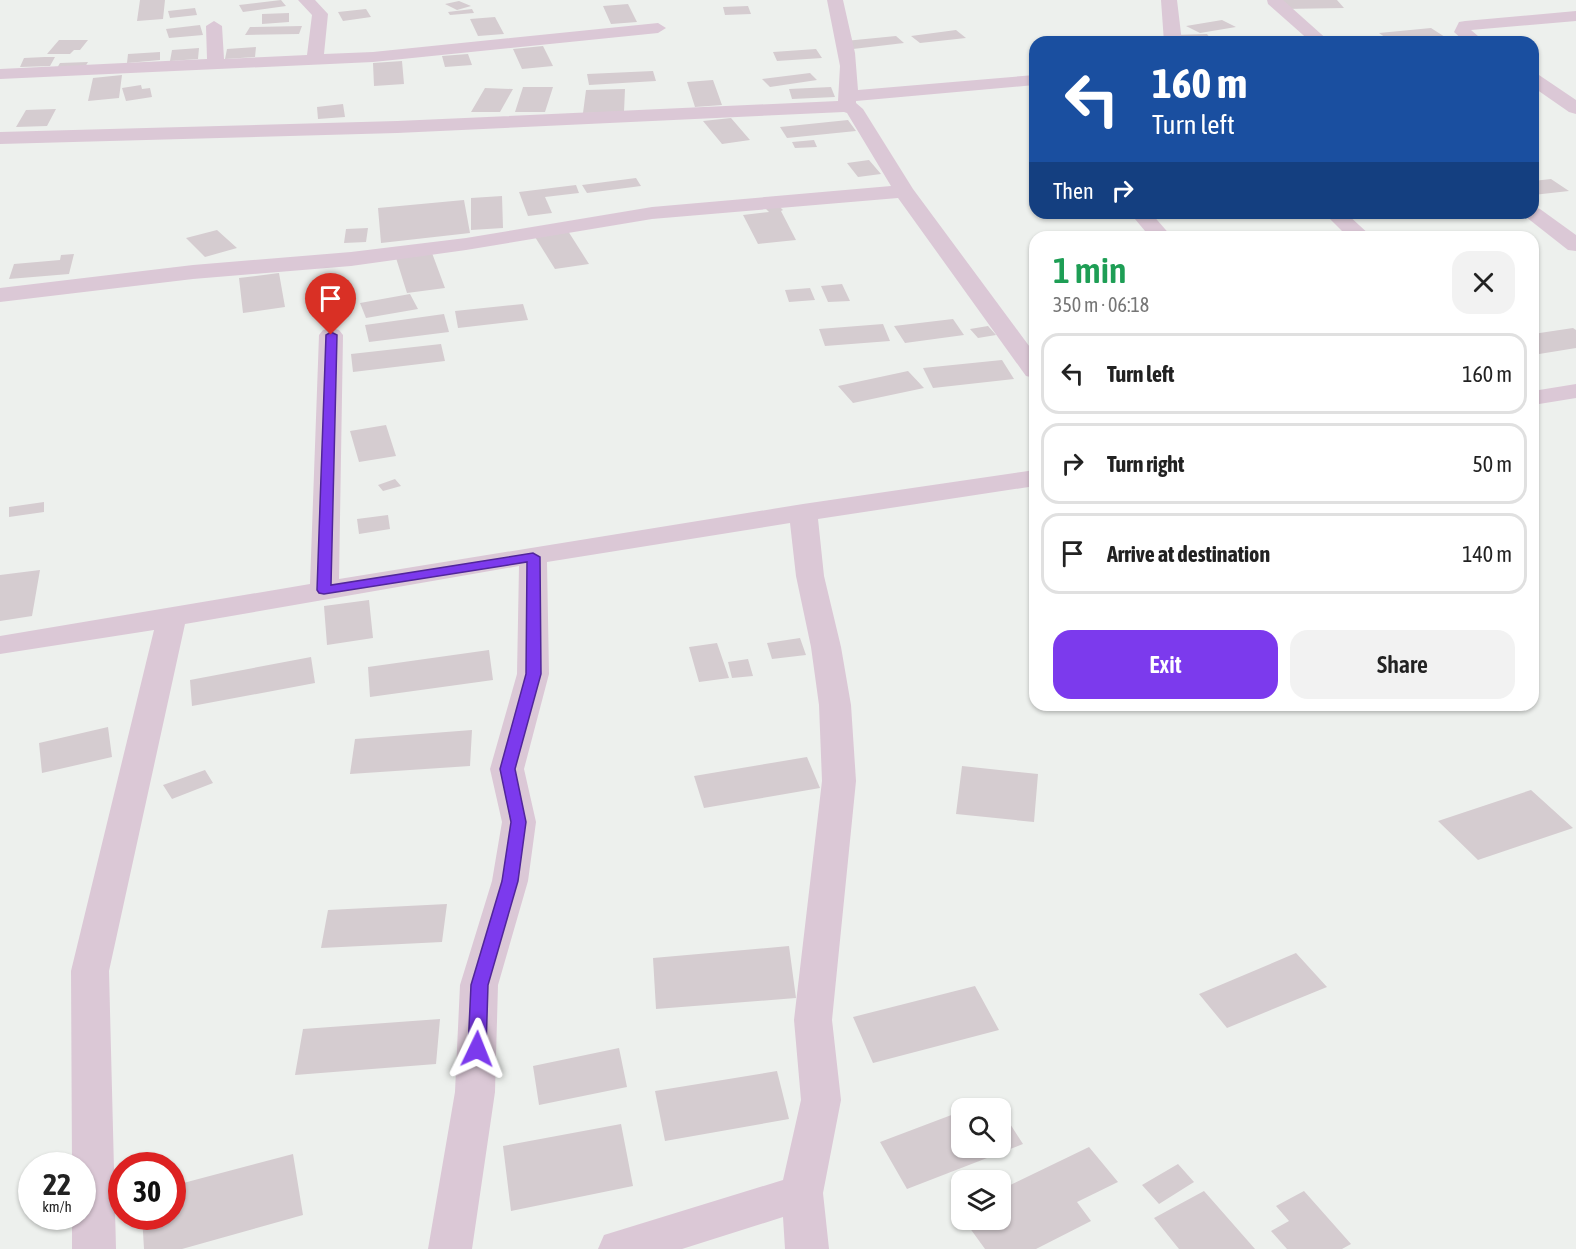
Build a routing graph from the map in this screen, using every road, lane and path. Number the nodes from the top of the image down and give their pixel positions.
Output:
1 (306, 0) edge
2 (835, 0) edge
3 (1169, 0) edge
4 (1568, 0) edge
5 (1274, 2) dead end
6 (1576, 5) edge
7 (1576, 16) edge
8 (214, 26) dead end
9 (658, 28) dead end
10 (1172, 36) edge
11 (1314, 36) edge
12 (1468, 36) edge
13 (315, 61) junction
14 (216, 65) junction
15 (0, 74) edge
16 (1027, 80) edge
17 (1539, 83) edge
18 (848, 101) junction
19 (1576, 108) edge
20 (0, 138) edge
21 (904, 191) junction
22 (1539, 217) edge
23 (1145, 219) edge
24 (1341, 219) edge
25 (1156, 231) edge
26 (1354, 231) edge
27 (1576, 245) edge
28 (0, 295) edge
29 (331, 335) dead end
30 (1029, 363) edge
31 (1576, 391) edge
32 (1539, 396) edge
33 (1029, 479) edge
34 (802, 512) junction
35 (533, 557) junction
36 (324, 590) junction
37 (172, 618) junction
38 (0, 645) edge
39 (802, 1193) junction
40 (94, 1249) edge
41 (450, 1249) edge
42 (620, 1249) edge
43 (807, 1249) edge

1 - 13 street
2 - 18 street
3 - 10 street
4 - 6 street
5 - 11 street
7 - 12 street
8 - 14 street
9 - 13 street
13 - 14 street
14 - 15 street
16 - 18 street
17 - 19 street
18 - 20 street
18 - 21 street
21 - 28 street
21 - 30 street
22 - 27 street
23 - 25 street
24 - 26 street
29 - 36 street
31 - 32 street
33 - 34 street
34 - 35 street
34 - 39 street
35 - 36 street
35 - 41 street
36 - 37 street
37 - 38 street
37 - 40 street
39 - 42 street
39 - 43 street

